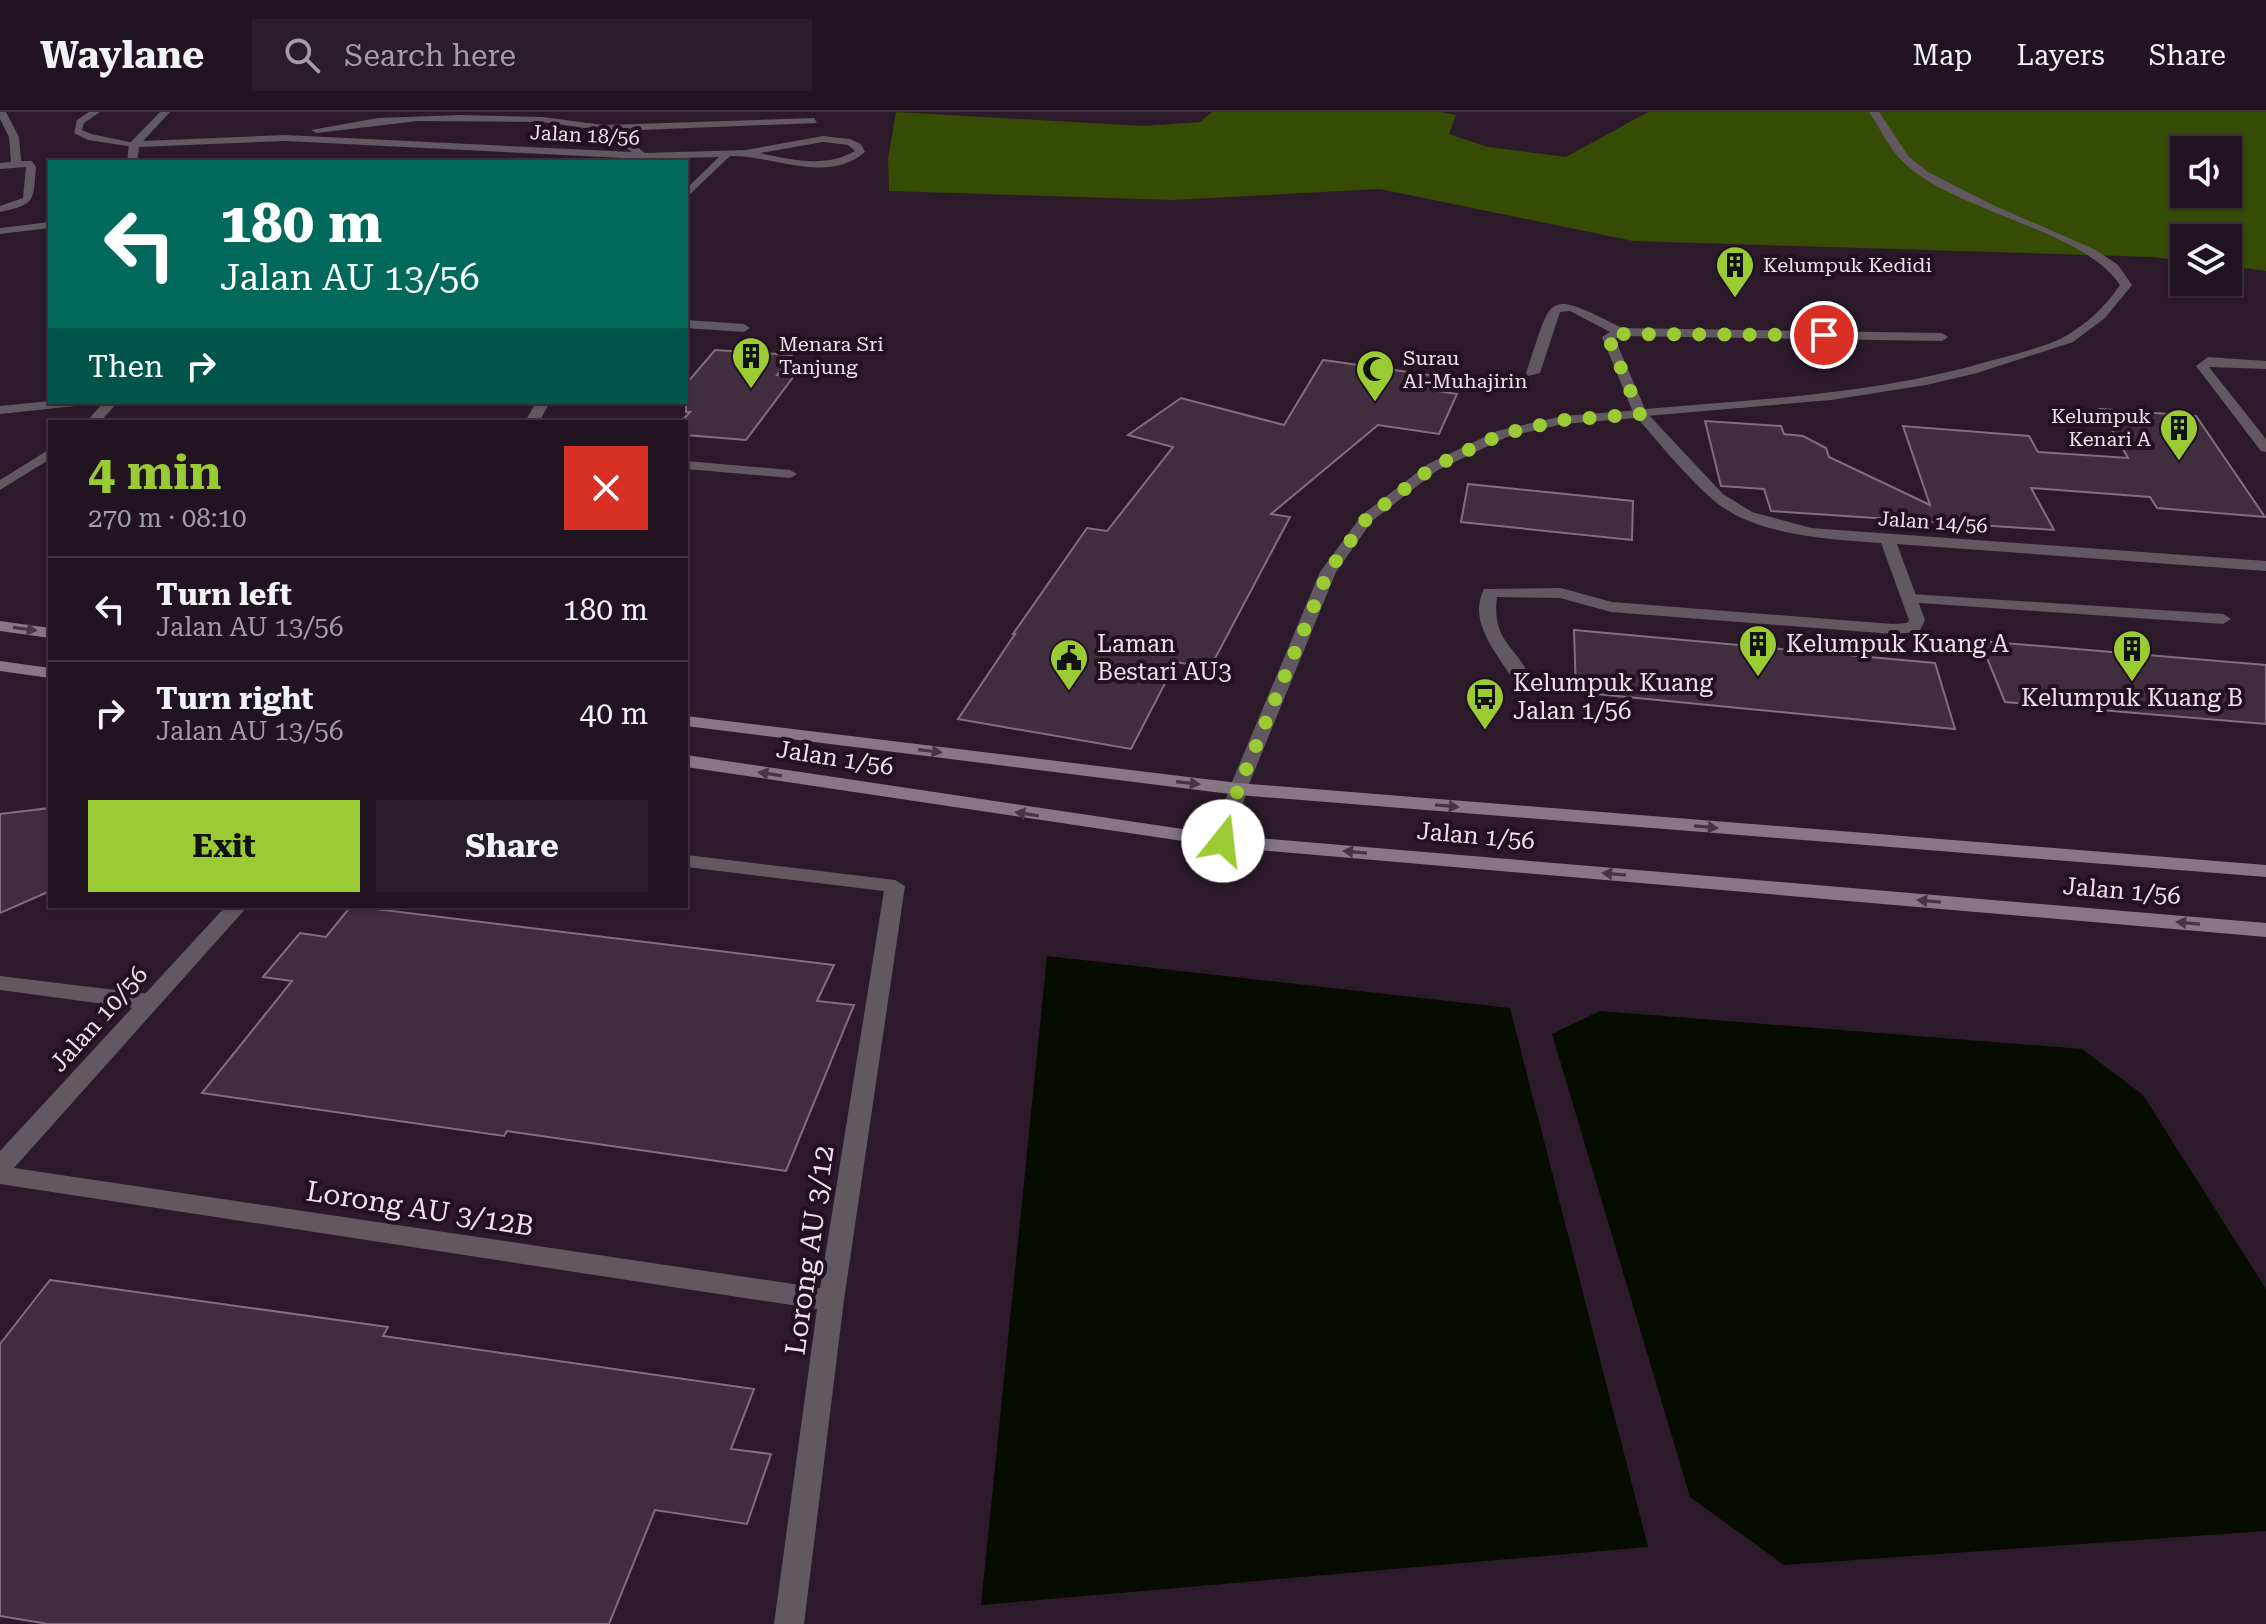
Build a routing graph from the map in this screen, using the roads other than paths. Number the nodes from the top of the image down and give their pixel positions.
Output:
1 (1, 112) edge
2 (95, 112) edge
3 (165, 112) edge
4 (1874, 112) edge
5 (814, 121) dead end
6 (606, 128) junction
7 (285, 138) junction
8 (134, 144) junction
9 (746, 153) junction
10 (727, 154) junction
11 (643, 156) junction
12 (132, 160) edge
13 (16, 164) junction
14 (0, 166) edge
15 (688, 193) edge
16 (0, 209) edge
17 (48, 225) edge
18 (0, 231) edge
19 (688, 324) edge
20 (744, 328) dead end
21 (1620, 332) junction
22 (1942, 337) dead end
23 (2266, 365) edge
24 (1533, 373) dead end
25 (57, 404) edge
26 (109, 404) edge
27 (0, 410) edge
28 (1640, 414) junction
29 (95, 420) edge
30 (2266, 448) edge
31 (48, 454) edge
32 (688, 465) edge
33 (790, 474) dead end
34 (0, 486) edge
35 (1887, 538) junction
36 (2266, 566) edge
37 (1911, 599) junction
38 (2223, 619) dead end
39 (0, 626) edge
40 (48, 633) edge
41 (0, 666) edge
42 (48, 673) edge
43 (1522, 681) dead end
44 (688, 721) edge
45 (688, 761) edge
46 (1238, 789) junction
47 (1223, 841) junction
48 (688, 861) edge
49 (2266, 871) edge
50 (236, 908) edge
51 (2266, 930) edge
52 (0, 983) edge
53 (149, 1002) junction
54 (0, 1167) edge
55 (0, 1175) edge
56 (831, 1300) junction
57 (789, 1624) edge

1 - 13 street
2 - 8 street, Jalan 18/56
3 - 8 street
4 - 28 street
5 - 6 street
6 - 7 street
6 - 11 street
7 - 8 street, Jalan 18/56
7 - 11 street, Jalan 18/56
8 - 12 street
9 - 9 street, Jalan 18/56
9 - 10 street, Jalan 18/56
10 - 11 street, Jalan 18/56
10 - 15 street
13 - 14 street
13 - 16 street
17 - 18 street
19 - 20 street
21 - 22 street
21 - 24 street
21 - 28 street
23 - 30 street
25 - 27 street
26 - 29 street
28 - 35 street, Jalan 14/56
28 - 46 street
31 - 34 street
32 - 33 street
35 - 36 street, Jalan 14/56
35 - 37 street
37 - 38 street
37 - 43 street
39 -> 40 main road
41 - 42 main road
44 -> 46 main road, Jalan 1/56
47 -> 45 main road, Jalan 1/56
46 - 47 street
46 -> 49 main road, Jalan 1/56
51 -> 47 main road, Jalan 1/56
48 - 56 street, Lorong AU 3/12
50 - 53 street, Jalan 10/56
52 - 53 street
53 - 54 street, Jalan 10/56
55 - 56 street, Lorong AU 3/12B
56 - 57 street, Lorong AU 3/12

